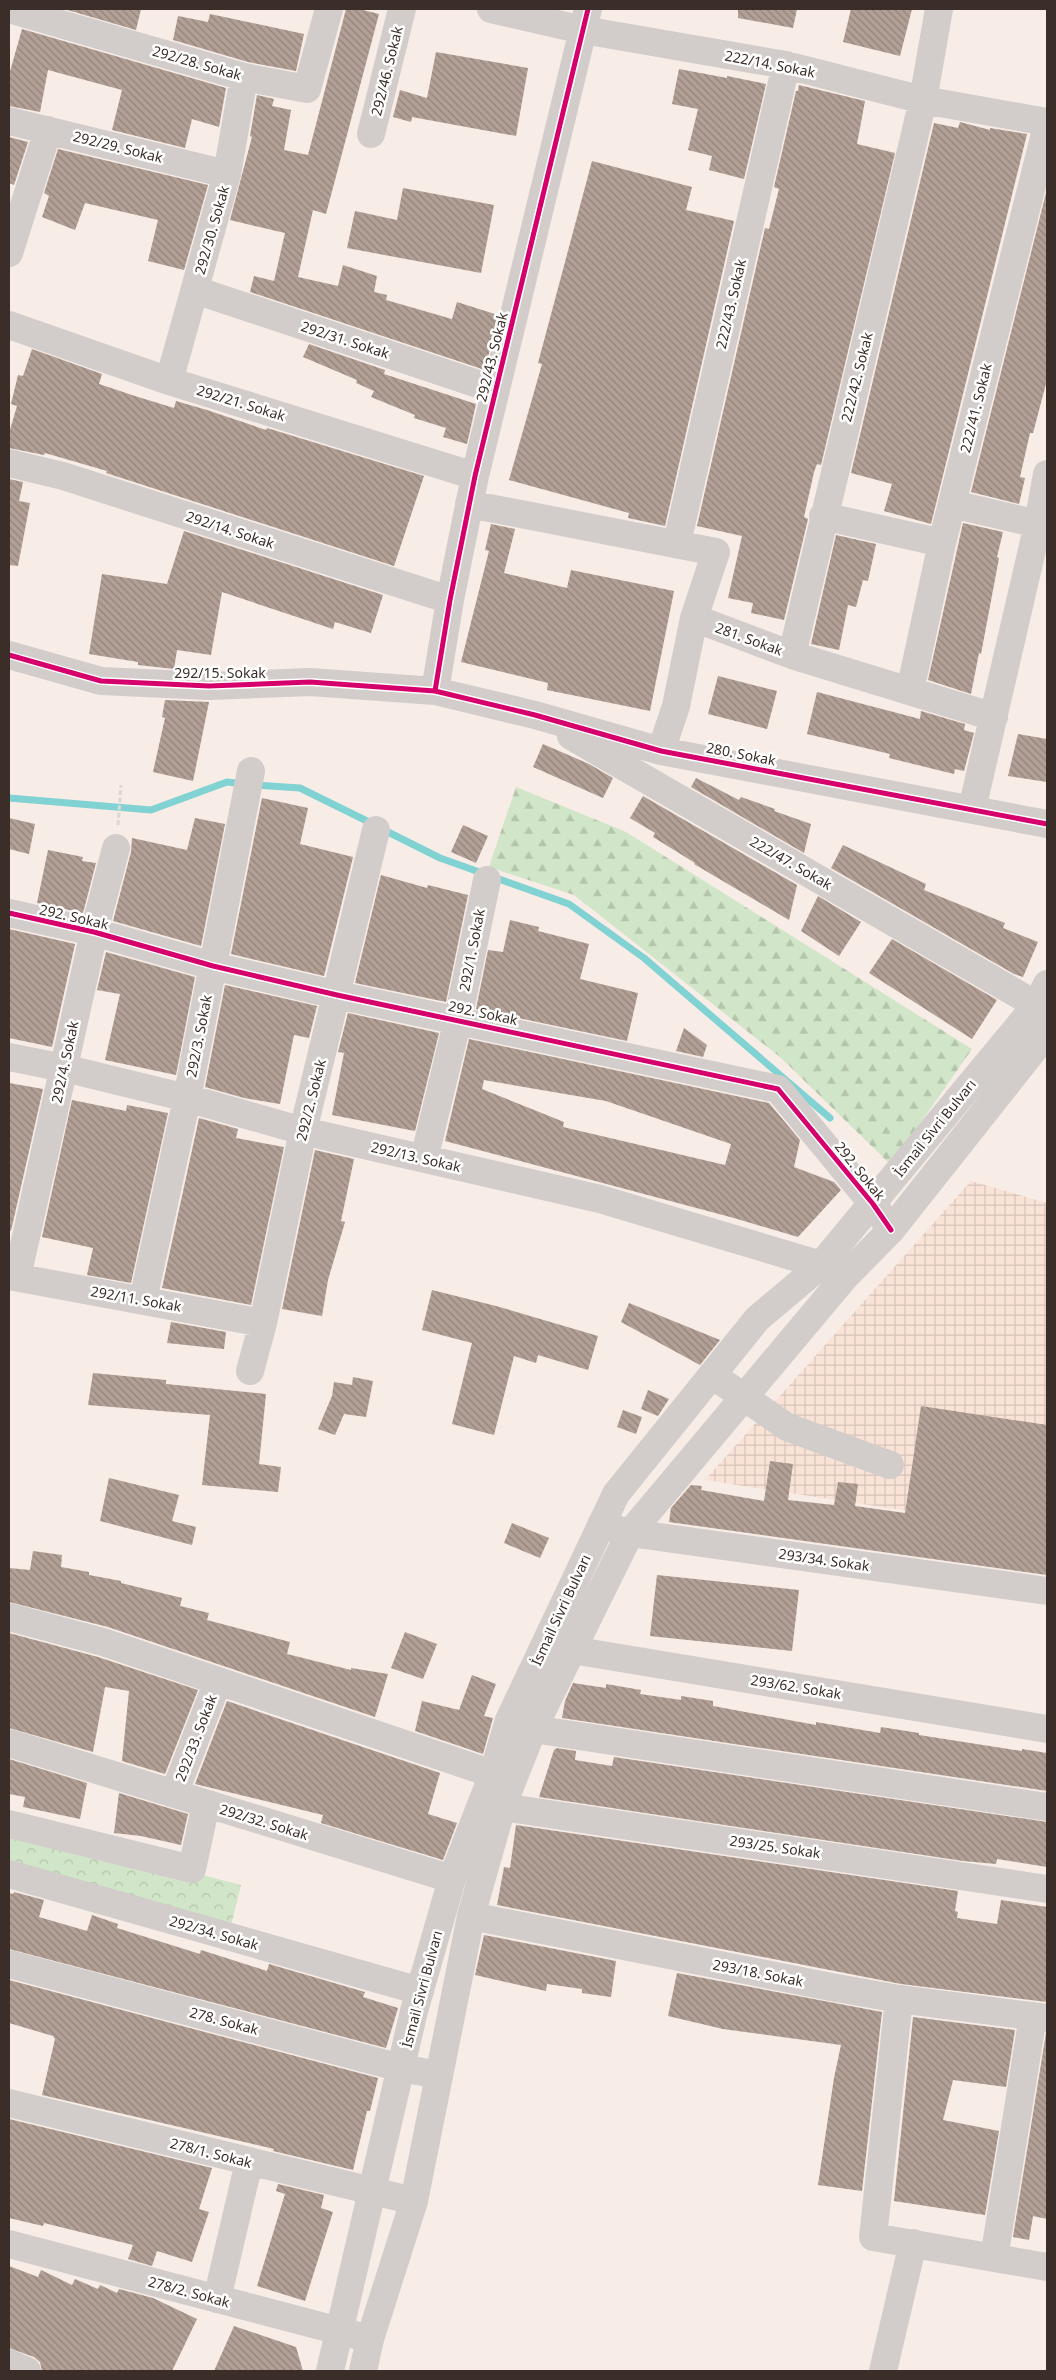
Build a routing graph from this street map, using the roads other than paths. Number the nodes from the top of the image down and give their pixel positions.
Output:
1 (9, 9) edge
2 (329, 9) edge
3 (402, 9) edge
4 (491, 9) edge
5 (939, 9) edge
6 (585, 20) edge
7 (786, 65) junction
8 (244, 77) junction
9 (923, 100) junction
10 (9, 121) edge
11 (1047, 124) edge
12 (48, 130) junction
13 (371, 134) dead end
14 (228, 174) junction
15 (11, 239) edge
16 (195, 290) junction
17 (9, 325) edge
18 (170, 380) junction
19 (496, 390) junction
20 (9, 464) edge
21 (1047, 474) edge
22 (475, 476) junction
23 (469, 504) junction
24 (952, 504) junction
25 (824, 516) junction
26 (1043, 525) edge
27 (676, 543) junction
28 (942, 543) junction
29 (450, 600) junction
30 (694, 618) junction
31 (9, 655) edge
32 (792, 655) junction
33 (435, 691) junction
34 (910, 691) junction
35 (534, 715) junction
36 (994, 717) junction
37 (661, 751) junction
38 (251, 771) dead end
39 (972, 808) junction
40 (1047, 824) edge
41 (376, 830) dead end
42 (116, 848) road end
43 (486, 880) dead end
44 (9, 913) edge
45 (94, 932) junction
46 (214, 966) junction
47 (337, 995) junction
48 (1044, 1000) edge
49 (458, 1020) junction
50 (1047, 1033) edge
51 (9, 1057) edge
52 (64, 1068) junction
53 (187, 1098) junction
54 (303, 1130) junction
55 (424, 1159) junction
56 (874, 1204) junction
57 (891, 1230) junction
58 (822, 1265) junction
59 (13, 1276) edge
60 (144, 1300) junction
61 (264, 1323) junction
62 (250, 1371) dead end
63 (712, 1374) junction
64 (744, 1397) junction
65 (890, 1465) dead end
66 (601, 1525) junction
67 (630, 1534) junction
68 (1047, 1591) edge
69 (9, 1617) edge
70 (546, 1644) junction
71 (572, 1650) junction
72 (218, 1681) junction
73 (533, 1729) junction
74 (1047, 1730) edge
75 (9, 1743) edge
76 (493, 1774) junction
77 (174, 1794) junction
78 (206, 1804) junction
79 (502, 1807) junction
80 (1047, 1807) edge
81 (9, 1824) edge
82 (9, 1874) edge
83 (452, 1879) junction
84 (1047, 1889) edge
85 (471, 1916) junction
86 (9, 1964) edge
87 (420, 1991) junction
88 (899, 1999) junction
89 (1040, 2017) edge
90 (401, 2068) junction
91 (439, 2075) junction
92 (9, 2103) edge
93 (249, 2162) junction
94 (373, 2193) junction
95 (414, 2201) junction
96 (913, 2243) junction
97 (9, 2244) edge
98 (994, 2258) junction
99 (1047, 2268) edge
100 (218, 2299) junction
101 (339, 2330) junction
102 (370, 2338) junction
103 (9, 2363) edge
104 (28, 2371) edge
105 (330, 2371) edge
106 (363, 2371) edge
107 (882, 2371) edge

1 - 8 street, 292/28. Sokak
2 - 8 street, 292/28. Sokak
3 - 13 street, 292/46. Sokak
4 - 6 street, 222/14. Sokak
5 - 9 street, 222/42. Sokak
6 - 7 street, 222/14. Sokak
6 - 19 street, 292/43. Sokak
7 - 9 street, 222/14. Sokak
7 - 27 street, 222/43. Sokak
8 - 14 street, 292/30. Sokak
9 - 11 street, 222/14. Sokak
9 - 25 street, 222/42. Sokak
10 - 12 street, 292/29. Sokak
11 - 24 street, 222/41. Sokak
12 - 14 street, 292/29. Sokak
12 - 15 street
14 - 16 street, 292/30. Sokak
16 - 18 street, 292/30. Sokak
16 - 19 street, 292/31. Sokak
17 - 18 street, 292/21. Sokak
18 - 22 street, 292/21. Sokak
19 - 22 street, 292/43. Sokak
20 - 29 street, 292/14. Sokak
21 - 26 street
22 - 23 street, 292/43. Sokak
23 - 27 street
23 - 29 street, 292/43. Sokak
24 - 26 street
24 - 28 street, 222/41. Sokak
25 - 28 street
25 - 32 street, 222/42. Sokak
26 - 36 street
27 - 30 street
28 - 34 street, 222/41. Sokak
29 - 33 street, 292/43. Sokak
30 - 32 street, 281. Sokak
30 - 37 street
31 - 33 street, 292/15. Sokak
32 - 34 street, 281. Sokak
33 - 35 street, 280. Sokak
34 - 36 street, 281. Sokak
35 - 37 street, 280. Sokak
35 - 48 street, 222/47. Sokak
36 - 39 street
37 - 39 street, 280. Sokak
38 - 46 street, 292/3. Sokak
39 - 40 street, 280. Sokak
41 - 47 street, 292/2. Sokak
42 - 45 street, 292/4. Sokak
43 - 49 street, 292/1. Sokak
44 - 45 street, 292. Sokak
45 - 46 street, 292. Sokak
45 - 52 street, 292/4. Sokak
46 - 47 street, 292. Sokak
46 - 53 street, 292/3. Sokak
47 - 49 street, 292. Sokak
47 - 54 street, 292/2. Sokak
48 - 56 street, İsmail Sivri Bulvarı
49 - 55 street, 292/1. Sokak
49 - 56 street, 292. Sokak
50 - 57 street, İsmail Sivri Bulvarı
51 - 52 street, 292/13. Sokak
52 - 53 street, 292/13. Sokak
52 - 59 street, 292/4. Sokak
53 - 54 street, 292/13. Sokak
53 - 60 street, 292/3. Sokak
54 - 55 street, 292/13. Sokak
54 - 61 street, 292/2. Sokak
55 - 58 street, 292/13. Sokak
56 - 57 street, 292. Sokak
56 - 58 street, İsmail Sivri Bulvarı
57 - 64 street, İsmail Sivri Bulvarı
58 - 63 street, İsmail Sivri Bulvarı
59 - 60 street, 292/11. Sokak
60 - 61 street, 292/11. Sokak
61 - 62 street, 292/2. Sokak
63 - 64 street
63 - 66 street, İsmail Sivri Bulvarı
64 - 65 street
64 - 67 street, İsmail Sivri Bulvarı
66 - 67 street, 293/34. Sokak
66 - 70 street, İsmail Sivri Bulvarı
67 - 68 street, 293/34. Sokak
67 - 71 street, İsmail Sivri Bulvarı
69 - 72 street
70 - 71 street, 293/62. Sokak
70 - 76 street, İsmail Sivri Bulvarı
71 - 73 street, İsmail Sivri Bulvarı
71 - 74 street, 293/62. Sokak
72 - 76 street
72 - 77 street, 292/33. Sokak
73 - 79 street, İsmail Sivri Bulvarı
73 - 80 street
75 - 77 street
76 - 83 street, İsmail Sivri Bulvarı
77 - 78 street
78 - 81 street, 292/32. Sokak
78 - 83 street, 292/32. Sokak
79 - 84 street, 293/25. Sokak
79 - 85 street, İsmail Sivri Bulvarı
82 - 87 street, 292/34. Sokak
83 - 87 street, İsmail Sivri Bulvarı
85 - 88 street, 293/18. Sokak
85 - 91 street, İsmail Sivri Bulvarı
86 - 90 street, 278. Sokak
87 - 90 street, İsmail Sivri Bulvarı
88 - 89 street, 293/18. Sokak
88 - 96 street
89 - 98 street
90 - 91 street, 278. Sokak
90 - 94 street, İsmail Sivri Bulvarı
91 - 95 street, İsmail Sivri Bulvarı
92 - 93 street, 278/1. Sokak
93 - 94 street, 278/1. Sokak
93 - 100 street
94 - 95 street, 278/1. Sokak
94 - 101 street, İsmail Sivri Bulvarı
95 - 102 street, İsmail Sivri Bulvarı
96 - 98 street
96 - 107 street
97 - 100 street, 278/2. Sokak
98 - 99 street
100 - 101 street, 278/2. Sokak
101 - 102 street, 278/2. Sokak
101 - 105 street, İsmail Sivri Bulvarı
102 - 106 street, İsmail Sivri Bulvarı
103 - 104 street

